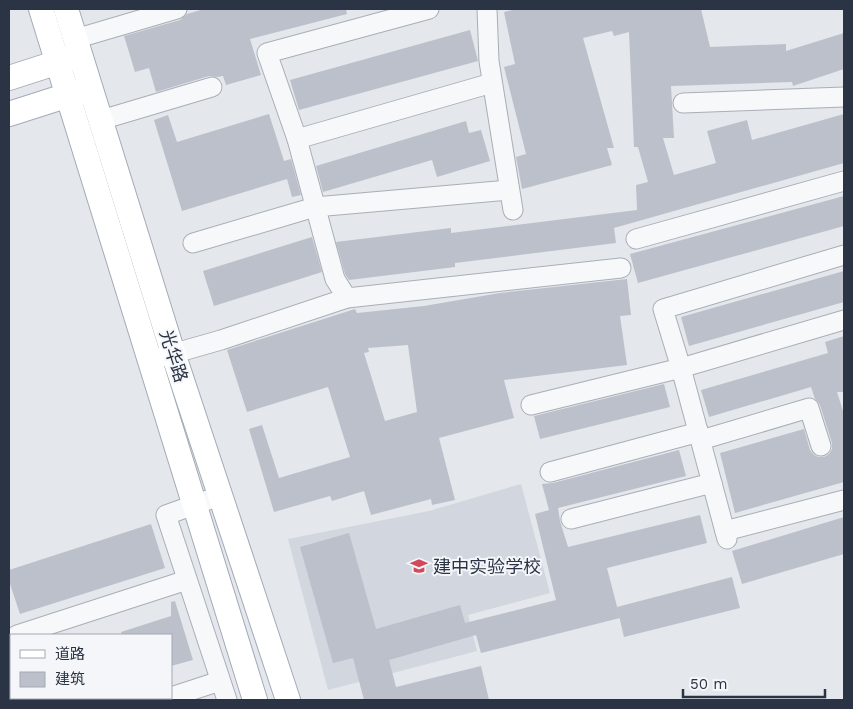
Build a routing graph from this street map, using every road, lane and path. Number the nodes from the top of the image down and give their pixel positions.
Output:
1 (41, 9) edge
2 (66, 9) edge
3 (177, 9) edge
4 (428, 9) edge
5 (487, 9) edge
6 (78, 47) junction
7 (57, 63) junction
8 (9, 78) edge
9 (492, 83) junction
10 (212, 87) dead end
11 (90, 88) junction
12 (67, 96) junction
13 (844, 97) edge
14 (683, 103) dead end
15 (9, 114) edge
16 (101, 120) junction
17 (297, 139) junction
18 (844, 181) edge
19 (509, 190) junction
20 (316, 207) junction
21 (513, 210) dead end
22 (636, 239) dead end
23 (193, 243) dead end
24 (844, 255) edge
25 (621, 268) dead end
26 (347, 298) junction
27 (844, 320) edge
28 (173, 353) junction
29 (150, 360) junction
30 (681, 368) junction
31 (531, 405) dead end
32 (700, 436) junction
33 (821, 446) dead end
34 (550, 472) dead end
35 (712, 483) junction
36 (219, 496) junction
37 (844, 500) edge
38 (194, 505) junction
39 (571, 519) dead end
40 (187, 580) junction
41 (20, 634) edge
42 (220, 681) junction
43 (172, 697) edge
44 (226, 700) edge
45 (255, 700) edge
46 (288, 700) edge

1 - 7 main road, 光华路
2 - 6 main road, 光华路
3 - 6 lane
4 - 17 lane
5 - 9 lane
6 - 7 main road
6 - 11 main road, 光华路
7 - 8 main road
7 - 12 main road, 光华路
9 - 17 lane
9 - 19 lane
10 - 16 lane
11 - 12 main road
11 - 16 main road, 光华路
12 - 15 main road
12 - 29 main road, 光华路
13 - 14 lane
16 - 28 main road, 光华路
17 - 20 lane
18 - 22 lane
19 - 20 lane
19 - 21 lane
20 - 23 lane
20 - 26 lane
24 - 30 lane
25 - 26 lane
26 - 28 lane
27 - 30 lane
28 - 29 lane
28 - 36 main road, 光华路
29 - 38 main road, 光华路
30 - 31 lane
30 - 32 lane
32 - 33 lane
32 - 34 lane
32 - 35 lane
35 - 37 lane
35 - 39 lane
36 - 38 lane
36 - 46 main road, 光华路
38 - 40 lane
38 - 45 main road, 光华路
40 - 41 lane
40 - 42 lane
42 - 43 lane
42 - 44 lane

